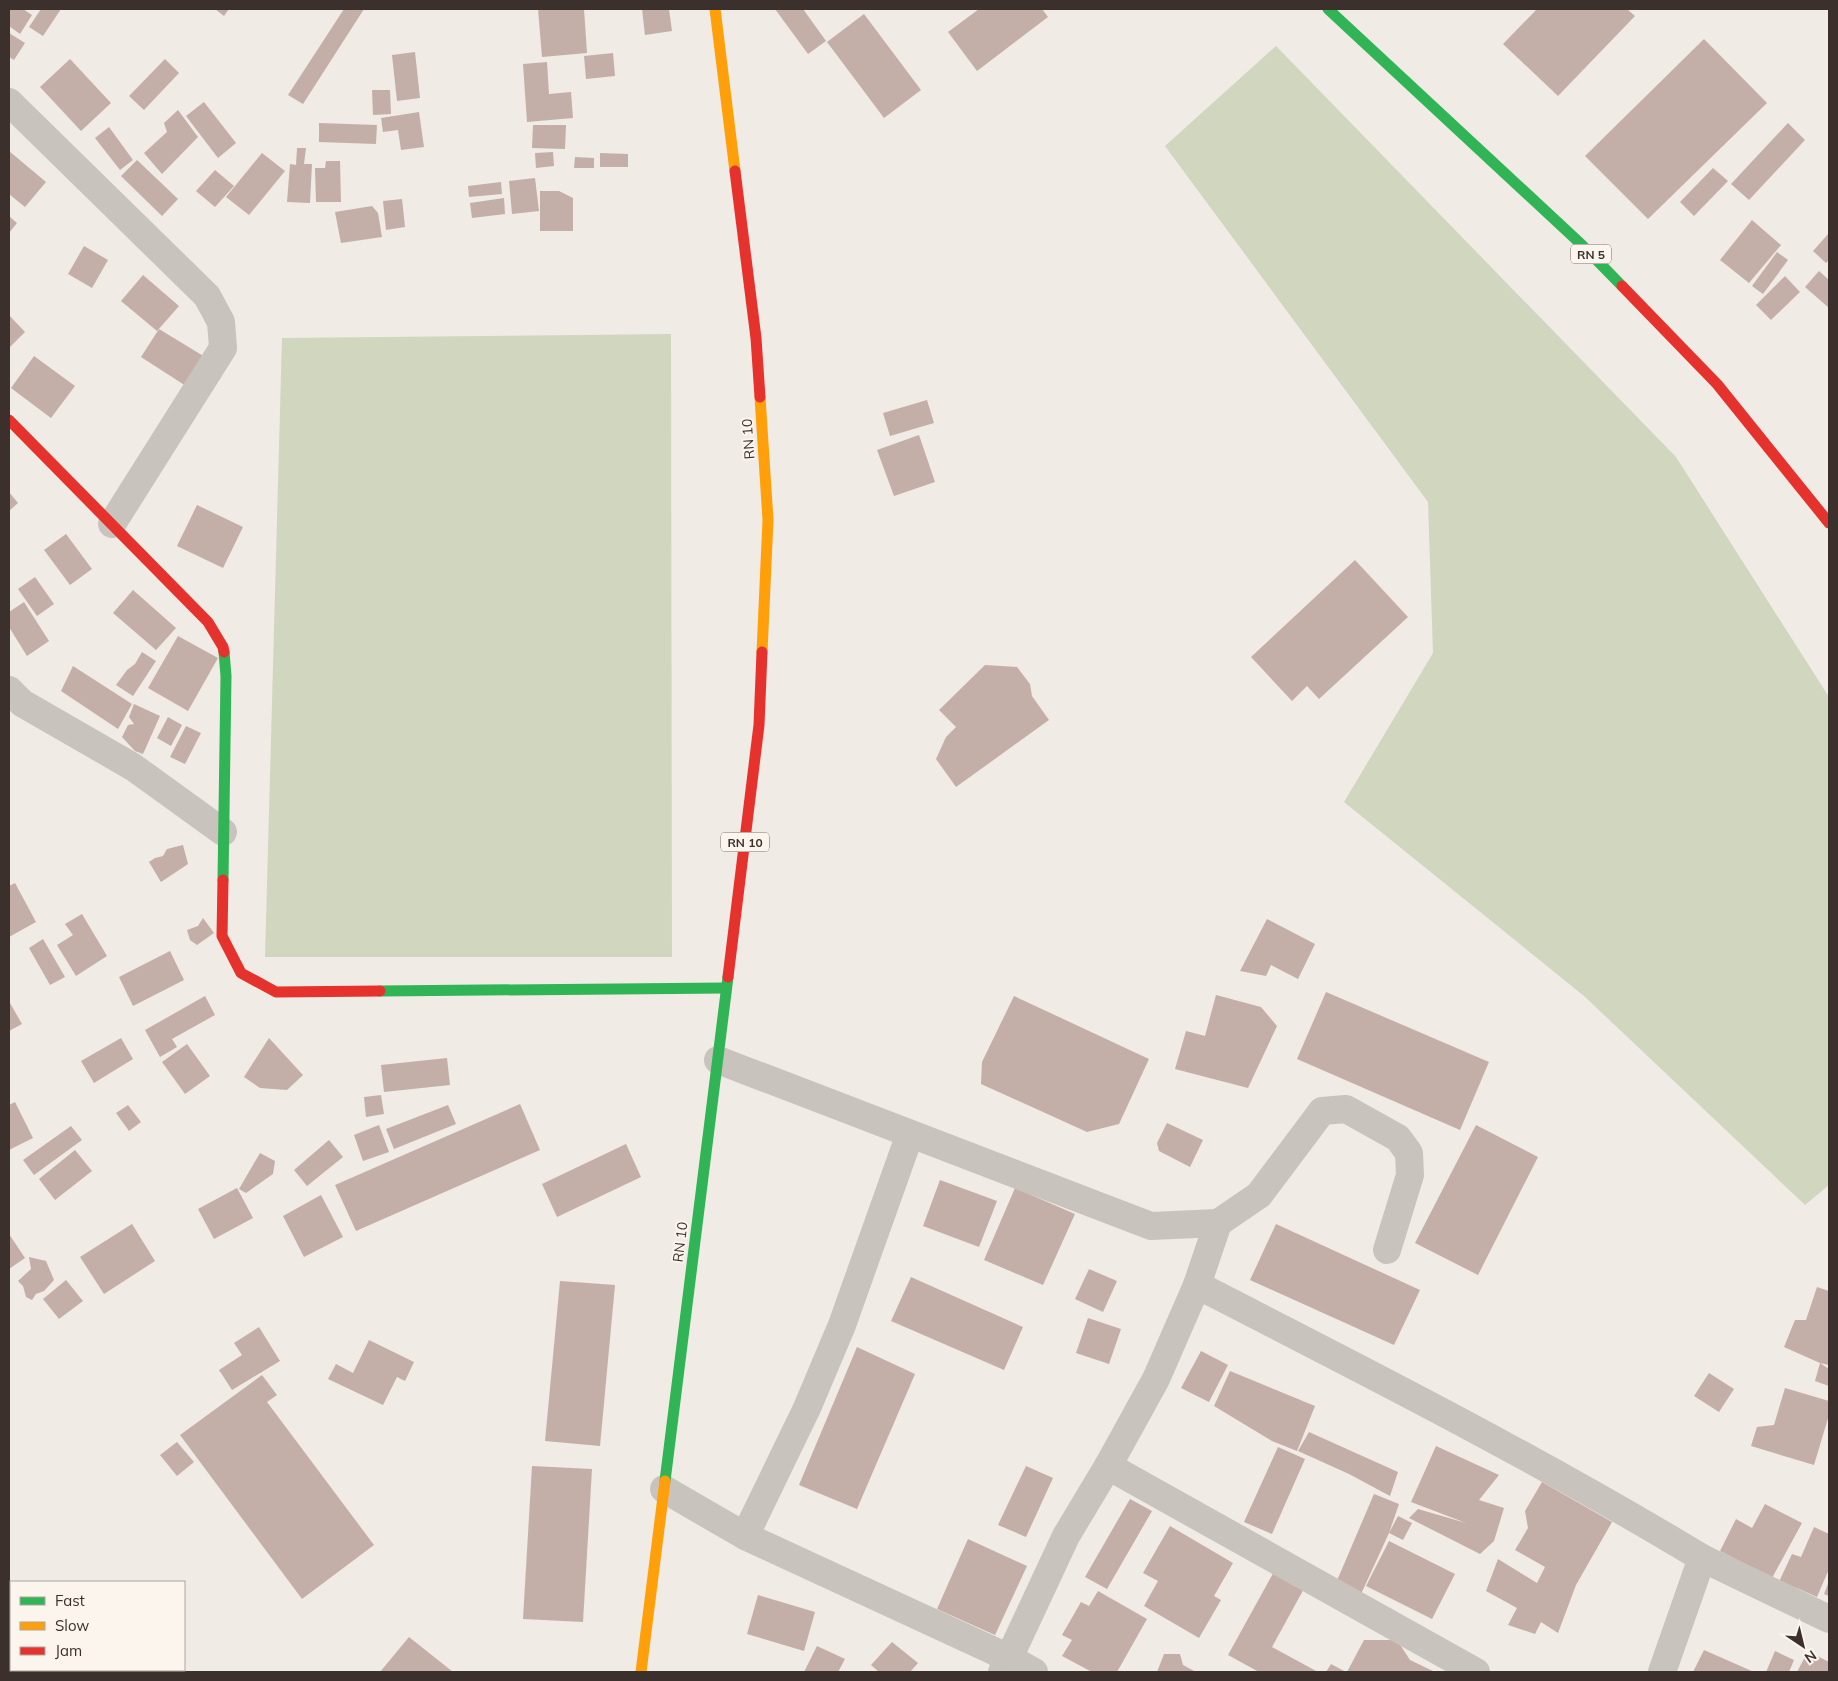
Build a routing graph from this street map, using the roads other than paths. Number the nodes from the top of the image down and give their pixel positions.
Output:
1 (715, 9) edge
2 (1328, 9) edge
3 (9, 102) edge
4 (9, 420) edge
5 (1829, 523) edge
6 (112, 524) junction
7 (9, 690) edge
8 (224, 832) junction
9 (726, 988) junction
10 (718, 1060) junction
11 (910, 1134) junction
12 (1218, 1223) junction
13 (1387, 1250) dead end
14 (1197, 1285) junction
15 (1108, 1466) junction
16 (664, 1489) junction
17 (745, 1536) junction
18 (1702, 1558) junction
19 (1829, 1619) edge
20 (1006, 1665) edge
21 (641, 1672) edge
22 (1034, 1672) edge
23 (1476, 1672) edge
24 (1662, 1672) edge

1 - 9 main road, RN 10 / RN 10
2 - 5 main road, RN 5 / RN 5
3 - 6 street
4 - 6 main road
6 - 8 main road
7 - 8 street
8 - 9 main road
9 - 10 main road, RN 10 / RN 10
10 - 11 street
10 - 16 main road, RN 10 / RN 10
11 - 12 street
11 - 17 street
12 - 13 street
12 - 14 street
14 - 15 street
14 - 18 street
15 - 20 street
15 - 23 street
16 - 17 street
16 - 21 main road, RN 10 / RN 10
17 - 20 street
18 - 19 street
18 - 24 street
20 - 22 street

